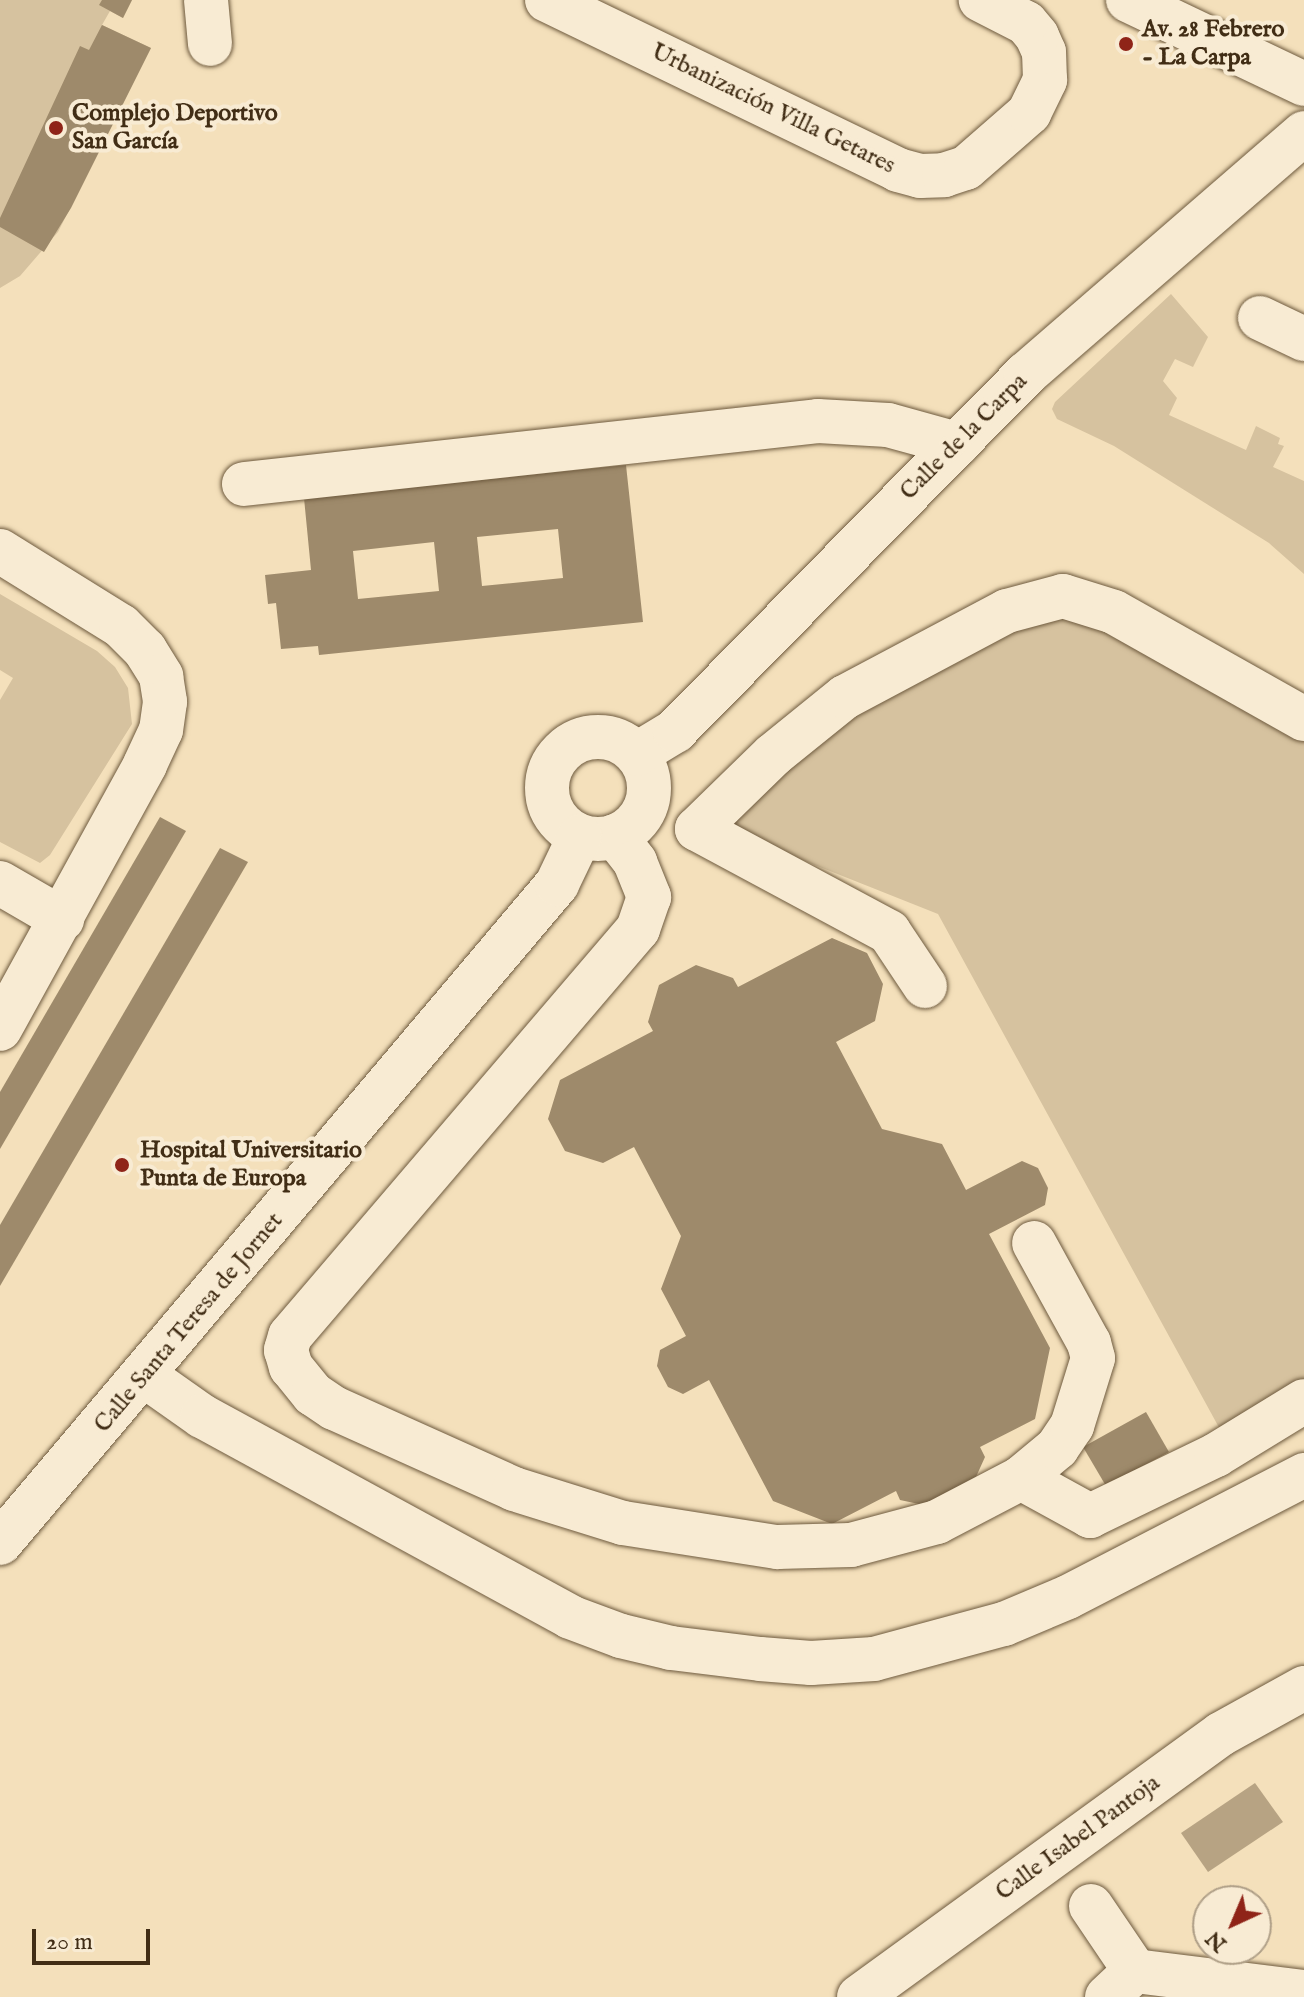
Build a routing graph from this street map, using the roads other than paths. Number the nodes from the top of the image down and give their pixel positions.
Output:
1 (206, 0) edge
2 (547, 0) edge
3 (981, 0) edge
4 (1128, 0) edge
5 (210, 44) dead end
6 (1304, 84) edge
7 (1304, 133) edge
8 (1260, 318) dead end
9 (1304, 339) edge
10 (957, 444) junction
11 (244, 484) dead end
12 (0, 551) edge
13 (1304, 719) edge
14 (637, 754) junction
15 (597, 836) junction
16 (0, 883) edge
17 (62, 919) junction
18 (925, 986) dead end
19 (2, 1020) edge
20 (1034, 1243) dead end
21 (145, 1376) junction
22 (1304, 1401) edge
23 (1304, 1475) edge
24 (1021, 1478) junction
25 (0, 1543) edge
26 (1304, 1688) edge
27 (1091, 1906) dead end
28 (1121, 1984) edge
29 (1304, 1992) edge
30 (863, 1996) edge

1 - 5 street
2 - 3 street, Urbanización Villa Getares
4 - 6 street
7 - 10 street, Calle de la Carpa
8 - 9 street
10 - 11 street
10 - 14 street, Calle de la Carpa
12 - 17 street
13 - 18 street
14 - 15 street
14 - 15 street
15 - 21 street, Calle Santa Teresa de Jornet
15 - 24 street
16 - 17 street
17 - 19 street
20 - 24 street
21 - 23 street
21 - 25 street, Calle Santa Teresa de Jornet
22 - 24 street
26 - 30 street, Calle Isabel Pantoja
27 - 28 street
28 - 29 street

